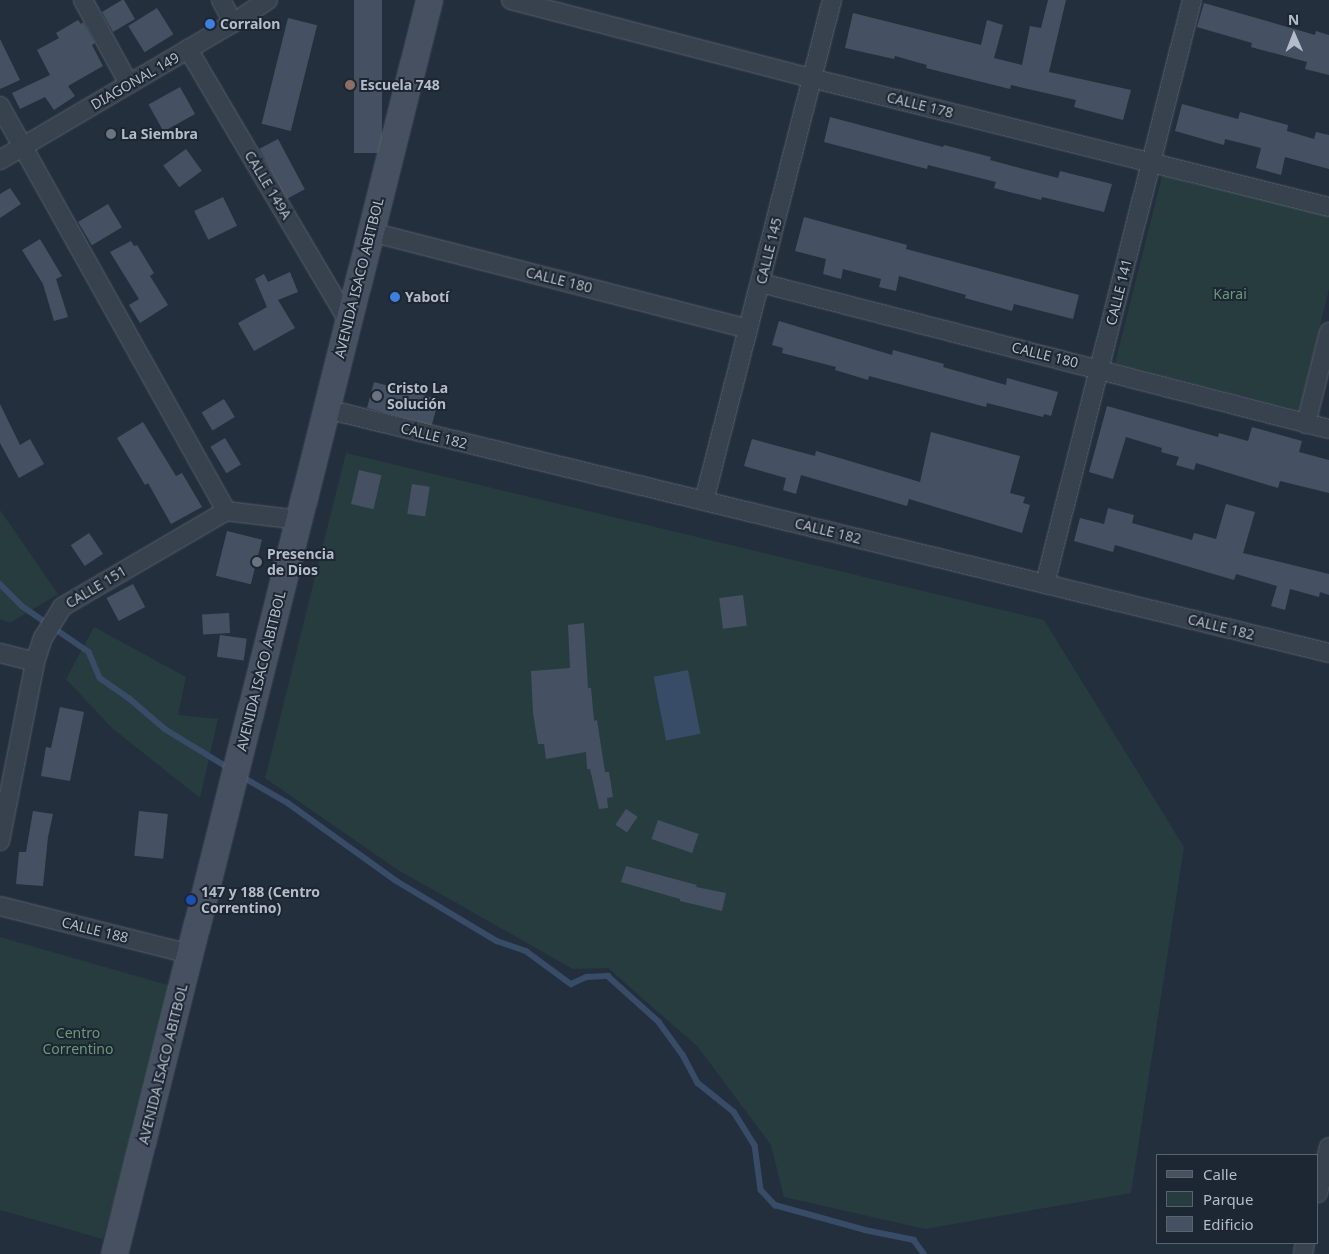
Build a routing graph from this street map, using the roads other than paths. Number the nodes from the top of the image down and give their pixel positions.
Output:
1 (84, 0) edge
2 (221, 0) edge
3 (268, 0) edge
4 (428, 0) edge
5 (511, 0) edge
6 (832, 0) edge
7 (1192, 0) edge
8 (233, 23) junction
9 (188, 50) junction
10 (811, 78) junction
11 (130, 84) junction
12 (0, 106) edge
13 (21, 148) junction
14 (0, 160) edge
15 (1152, 162) junction
16 (1329, 207) edge
17 (371, 232) junction
18 (761, 283) junction
19 (348, 321) junction
20 (748, 329) junction
21 (1329, 332) edge
22 (1100, 369) junction
23 (326, 409) junction
24 (1306, 424) junction
25 (1329, 429) edge
26 (704, 501) junction
27 (226, 511) junction
28 (299, 520) junction
29 (1046, 584) junction
30 (0, 653) edge
31 (1329, 654) edge
32 (35, 662) junction
33 (0, 841) edge
34 (0, 906) edge
35 (190, 954) junction
36 (1329, 1147) edge
37 (1319, 1189) edge
38 (114, 1254) edge

1 - 11 street
2 - 8 street
3 - 8 street, DIAGONAL 149
4 - 17 main road, AVENIDA ISACO ABITBOL
5 - 10 street, CALLE 178
6 - 10 street, CALLE 145
7 - 15 street, CALLE 141
8 - 9 street, DIAGONAL 149
9 - 11 street, DIAGONAL 149
9 - 19 street, CALLE 149A
10 - 15 street, CALLE 178
10 - 18 street, CALLE 145
11 - 13 street, DIAGONAL 149
12 - 13 street
13 - 14 street, DIAGONAL 149
13 - 27 street
15 - 16 street, CALLE 178
15 - 22 street, CALLE 141
17 - 19 main road, AVENIDA ISACO ABITBOL
17 - 20 street, CALLE 180
18 - 20 street, CALLE 145
18 - 22 street, CALLE 180
19 - 23 main road, AVENIDA ISACO ABITBOL
20 - 26 street, CALLE 145
21 - 24 street
22 - 24 street, CALLE 180
22 - 29 street, CALLE 141
23 - 26 street, CALLE 182
23 - 28 main road, AVENIDA ISACO ABITBOL
24 - 25 street, CALLE 180
26 - 29 street, CALLE 182
27 - 28 street
27 - 32 street, CALLE 151
28 - 35 main road, AVENIDA ISACO ABITBOL
29 - 31 street, CALLE 182
30 - 32 street
32 - 33 street, CALLE 151
34 - 35 street, CALLE 188
35 - 38 main road, AVENIDA ISACO ABITBOL
36 - 37 street

